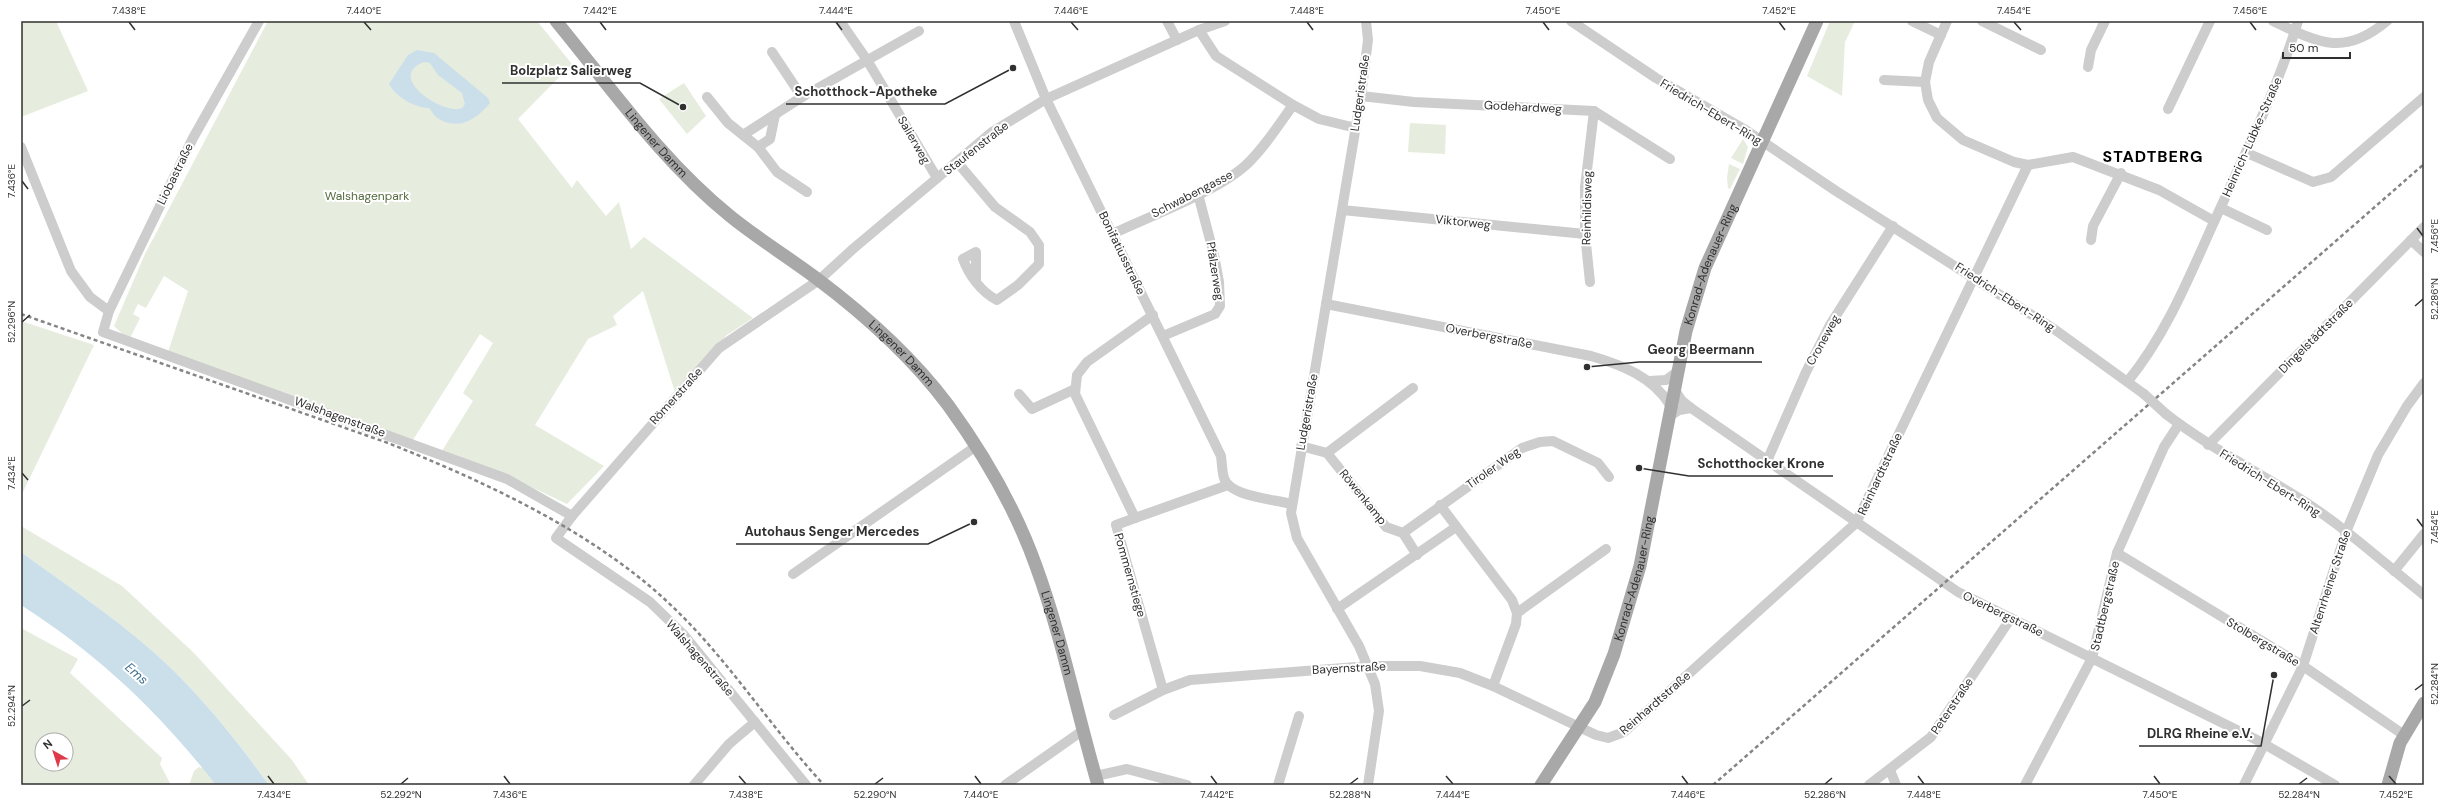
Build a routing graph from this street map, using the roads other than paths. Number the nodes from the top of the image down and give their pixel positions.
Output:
1 (258, 21) edge
2 (556, 21) edge
3 (840, 21) edge
4 (1014, 21) edge
5 (1167, 21) edge
6 (1366, 21) edge
7 (1571, 21) edge
8 (1817, 21) edge
9 (1912, 21) edge
10 (1947, 21) edge
11 (1982, 21) edge
12 (2105, 21) edge
13 (2210, 21) edge
14 (2273, 21) edge
15 (2298, 21) edge
16 (2387, 21) edge
17 (1221, 22) edge
18 (1199, 30) junction
19 (918, 31) dead end
20 (2295, 31) junction
21 (1941, 35) junction
22 (1177, 40) junction
23 (2041, 50) dead end
24 (772, 52) dead end
25 (867, 60) junction
26 (2088, 67) dead end
27 (1884, 80) dead end
28 (1925, 82) junction
29 (1361, 96) junction
30 (707, 97) dead end
31 (802, 97) junction
32 (2424, 97) edge
33 (1046, 99) junction
34 (1293, 105) junction
35 (2168, 109) dead end
36 (1594, 110) junction
37 (775, 115) junction
38 (1356, 128) junction
39 (743, 135) junction
40 (1762, 141) junction
41 (21, 147) edge
42 (758, 148) junction
43 (2247, 153) junction
44 (1670, 159) dead end
45 (957, 162) junction
46 (2028, 165) junction
47 (2121, 173) junction
48 (937, 178) junction
49 (807, 192) dead end
50 (1198, 194) junction
51 (2221, 208) junction
52 (1342, 210) junction
53 (2214, 221) junction
54 (1893, 226) junction
55 (2424, 227) edge
56 (2267, 230) dead end
57 (1112, 234) junction
58 (1585, 234) junction
59 (2091, 240) dead end
60 (2411, 240) junction
61 (2424, 252) edge
62 (1974, 277) junction
63 (819, 280) junction
64 (976, 281) dead end
65 (1590, 282) dead end
66 (1326, 304) junction
67 (109, 311) junction
68 (1153, 316) junction
69 (103, 332) joint
70 (1163, 336) junction
71 (1677, 372) junction
72 (1649, 381) junction
73 (2128, 381) junction
74 (2424, 383) edge
75 (1413, 388) dead end
76 (1075, 389) junction
77 (1674, 389) junction
78 (1019, 394) dead end
79 (1691, 408) junction
80 (1669, 411) junction
81 (2179, 424) junction
82 (2208, 445) junction
83 (975, 446) junction
84 (1301, 446) junction
85 (1327, 453) junction
86 (1767, 461) junction
87 (1609, 477) dead end
88 (1228, 485) junction
89 (1291, 504) junction
90 (1440, 505) junction
91 (572, 516) junction
92 (1134, 518) junction
93 (1856, 523) junction
94 (1456, 527) junction
95 (2346, 532) junction
96 (1403, 533) junction
97 (2424, 534) edge
98 (556, 538) joint
99 (1606, 549) dead end
100 (1417, 554) junction
101 (2117, 554) junction
102 (2394, 571) junction
103 (793, 574) dead end
104 (2424, 595) edge
105 (1337, 609) junction
106 (1517, 613) junction
107 (2011, 618) junction
108 (2092, 658) junction
109 (1369, 666) junction
110 (2303, 666) junction
111 (1493, 686) junction
112 (1163, 690) junction
113 (2424, 703) edge
114 (1114, 715) dead end
115 (1299, 716) dead end
116 (754, 722) junction
117 (1579, 728) junction
118 (1082, 731) junction
119 (2404, 735) junction
120 (2264, 744) junction
121 (1890, 770) junction
122 (1097, 780) edge
123 (694, 785) edge
124 (806, 785) edge
125 (1005, 785) edge
126 (1187, 785) edge
127 (1278, 785) edge
128 (1368, 785) edge
129 (1541, 785) edge
130 (1869, 785) edge
131 (1896, 785) edge
132 (2025, 785) edge
133 (2244, 785) edge
134 (2335, 785) edge
135 (2388, 785) edge

1 - 67 street, Liobastraße
2 - 63 main road, Lingener Damm
3 - 25 street, Salierweg
4 - 33 street, Bonifatiusstraße
5 - 22 street
6 - 29 street, Ludgeristraße
7 - 40 street, Friedrich-Ebert-Ring
8 - 40 main road, Konrad-Adenauer-Ring
9 - 21 street
10 - 21 street
11 - 23 street
12 - 26 street
13 - 35 street
14 - 20 street
15 - 20 street, Heinrich-Lübke-Straße
16 - 20 street
17 - 18 street, Staufenstraße
18 - 22 street, Staufenstraße
18 - 34 street
19 - 25 street
20 - 43 street, Heinrich-Lübke-Straße
21 - 28 street
22 - 33 street, Staufenstraße
24 - 31 street
25 - 31 street
25 - 48 street, Salierweg
27 - 28 street
28 - 46 street
29 - 36 street, Godehardweg
29 - 38 street, Ludgeristraße
30 - 39 street
31 - 37 street
32 - 43 street
33 - 45 street, Staufenstraße
33 - 57 street, Bonifatiusstraße
34 - 38 street
34 - 50 street, Schwabengasse
36 - 44 street
36 - 58 street, Reinhildisweg
37 - 39 street
37 - 42 street
38 - 52 street, Ludgeristraße
39 - 42 street
40 - 54 street, Friedrich-Ebert-Ring
40 - 71 main road, Konrad-Adenauer-Ring
41 - 67 street
42 - 49 street
43 - 51 street, Heinrich-Lübke-Straße
45 - 48 street, Staufenstraße
45 - 64 street
46 - 47 street
46 - 62 street, Reinhardtstraße
47 - 53 street
47 - 59 street
48 - 63 street, Staufenstraße
50 - 57 street, Schwabengasse
50 - 70 street, Pfälzerweg
51 - 53 street, Heinrich-Lübke-Straße
51 - 56 street, Heinrich-Lübke-Straße
52 - 58 street, Viktorweg
52 - 66 street, Ludgeristraße
53 - 73 street, Heinrich-Lübke-Straße
54 - 62 street, Friedrich-Ebert-Ring
54 - 86 street, Croneweg
55 - 60 street, Dingelstädtstraße
57 - 68 street, Bonifatiusstraße
58 - 65 street, Reinhildisweg
60 - 61 street
60 - 82 street, Dingelstädtstraße
62 - 73 street, Friedrich-Ebert-Ring
62 - 93 street, Reinhardtstraße
63 - 83 main road, Lingener Damm
63 - 91 street, Römerstraße
66 - 72 street, Overbergstraße
66 - 84 street, Ludgeristraße
67 - 69 street, Liobastraße
68 - 70 street, Bonifatiusstraße
68 - 76 street
69 - 91 street, Walshagenstraße
70 - 88 street, Bonifatiusstraße
71 - 72 street
71 - 77 main road, Konrad-Adenauer-Ring
72 - 80 street, Overbergstraße
73 - 81 street, Friedrich-Ebert-Ring, bridge
74 - 95 street, Altenrheiner Straße
75 - 85 street
76 - 78 street
76 - 92 street, Pommernstiege
77 - 79 street, Overbergstraße
77 - 80 main road, Konrad-Adenauer-Ring
79 - 80 street
79 - 86 street, Overbergstraße
80 - 117 main road, Konrad-Adenauer-Ring
81 - 82 street, Friedrich-Ebert-Ring
81 - 101 street, Stadtbergstraße
82 - 95 street, Friedrich-Ebert-Ring
83 - 103 street
83 - 118 main road, Lingener Damm
84 - 85 street
84 - 89 street, Ludgeristraße
85 - 96 street, Röwenkamp
86 - 93 street, Overbergstraße
87 - 90 street, Tiroler Weg
88 - 89 street
88 - 92 street
89 - 105 street, Ludgeristraße
90 - 94 street
90 - 96 street, Tiroler Weg
91 - 98 street, Römerstraße
92 - 112 street, Pommernstiege
93 - 107 street, Overbergstraße
93 - 117 street, Reinhardtstraße
94 - 100 street
94 - 106 street
95 - 102 street, Friedrich-Ebert-Ring
95 - 110 street, Altenrheiner Straße
96 - 100 street
97 - 102 street
98 - 116 street, Walshagenstraße
99 - 106 street
100 - 105 street
101 - 108 street, Stadtbergstraße
101 - 110 street, Stolbergstraße
102 - 104 street, Friedrich-Ebert-Ring
105 - 109 street, Ludgeristraße
106 - 111 street
107 - 108 street, Overbergstraße
107 - 121 street, Peterstraße
108 - 120 street, Overbergstraße
108 - 132 street, Stadtbergstraße
109 - 111 street, Bayernstraße
109 - 112 street, Bayernstraße
109 - 128 street, Ludgeristraße
110 - 119 street, Stolbergstraße
110 - 120 street, Altenrheiner Straße
111 - 117 street, Bayernstraße
112 - 114 street, Bayernstraße
113 - 119 main road
115 - 127 street
116 - 123 street
116 - 124 street, Walshagenstraße
117 - 129 main road, Konrad-Adenauer-Ring
118 - 122 main road, Lingener Damm
118 - 125 street
119 - 135 main road
120 - 133 street, Altenrheiner Straße
120 - 134 street, Overbergstraße
121 - 130 street, Peterstraße
121 - 131 street
122 - 126 street

